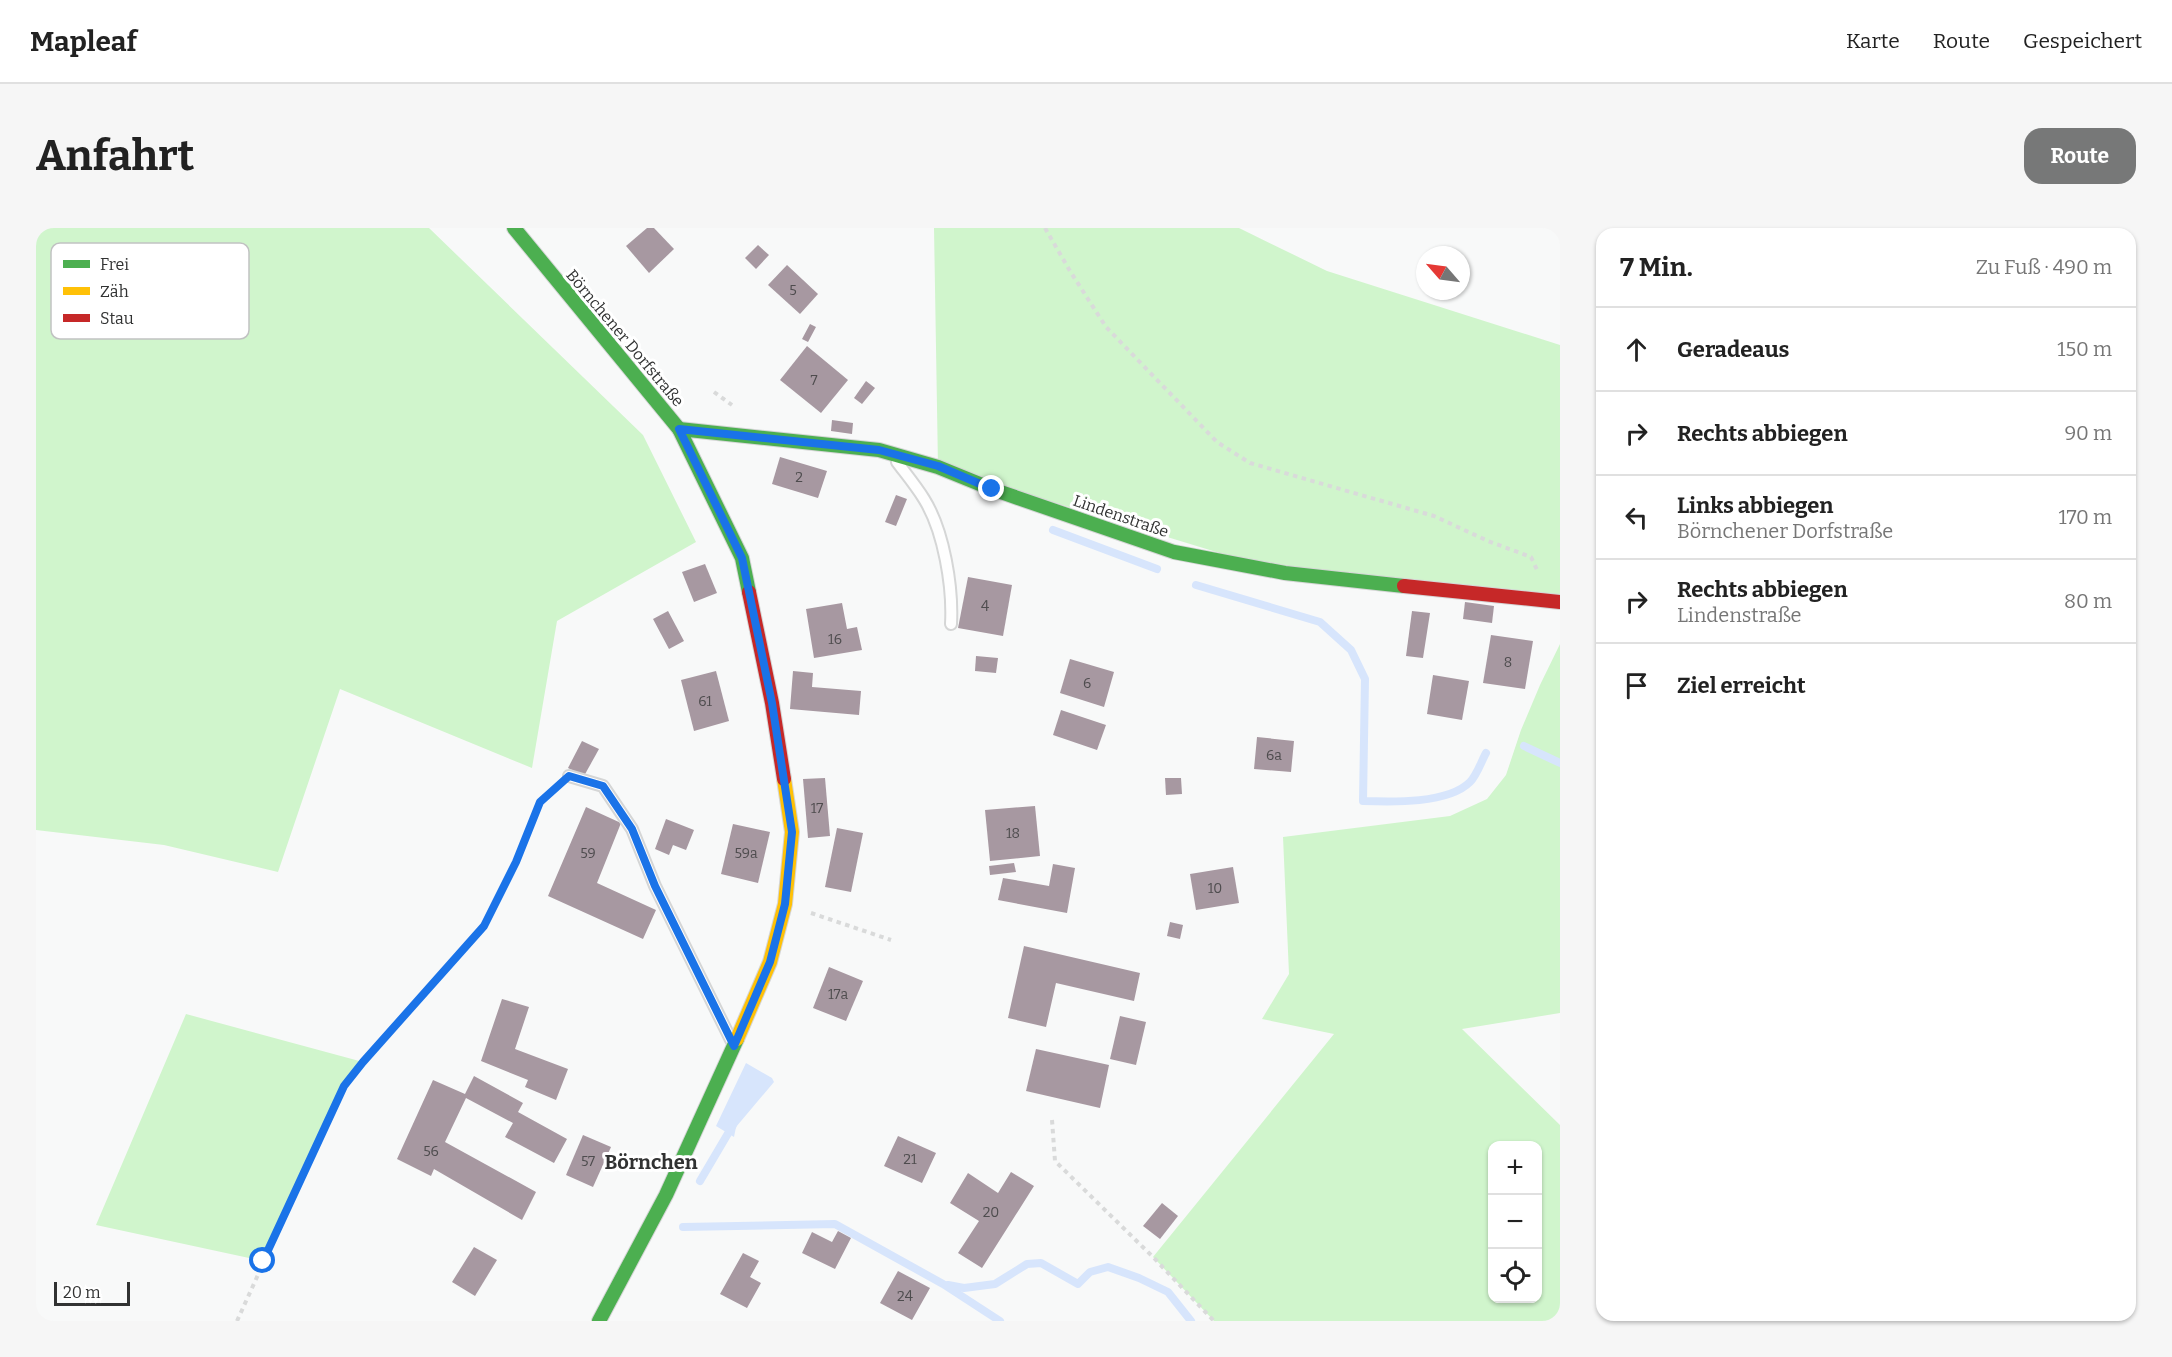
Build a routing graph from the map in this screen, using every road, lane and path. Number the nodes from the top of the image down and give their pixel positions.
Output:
1 (514, 228) edge
2 (1045, 228) edge
3 (679, 429) junction
4 (892, 454) junction
5 (1556, 602) edge
6 (951, 624) dead end
7 (569, 776) joint
8 (785, 904) junction
9 (891, 940) dead end
10 (734, 1046) junction
11 (1052, 1120) dead end
12 (237, 1321) edge
13 (599, 1321) edge
14 (1214, 1321) edge

1 - 3 street, Börnchener Dorfstraße
2 - 5 path
3 - 4 street, Lindenstraße
3 - 8 street, Börnchener Dorfstraße
4 - 5 street, Lindenstraße
4 - 6 lane
7 - 10 lane
7 - 12 path
8 - 9 path
8 - 10 street, Börnchener Dorfstraße
10 - 13 street, Börnchener Dorfstraße
11 - 14 path

